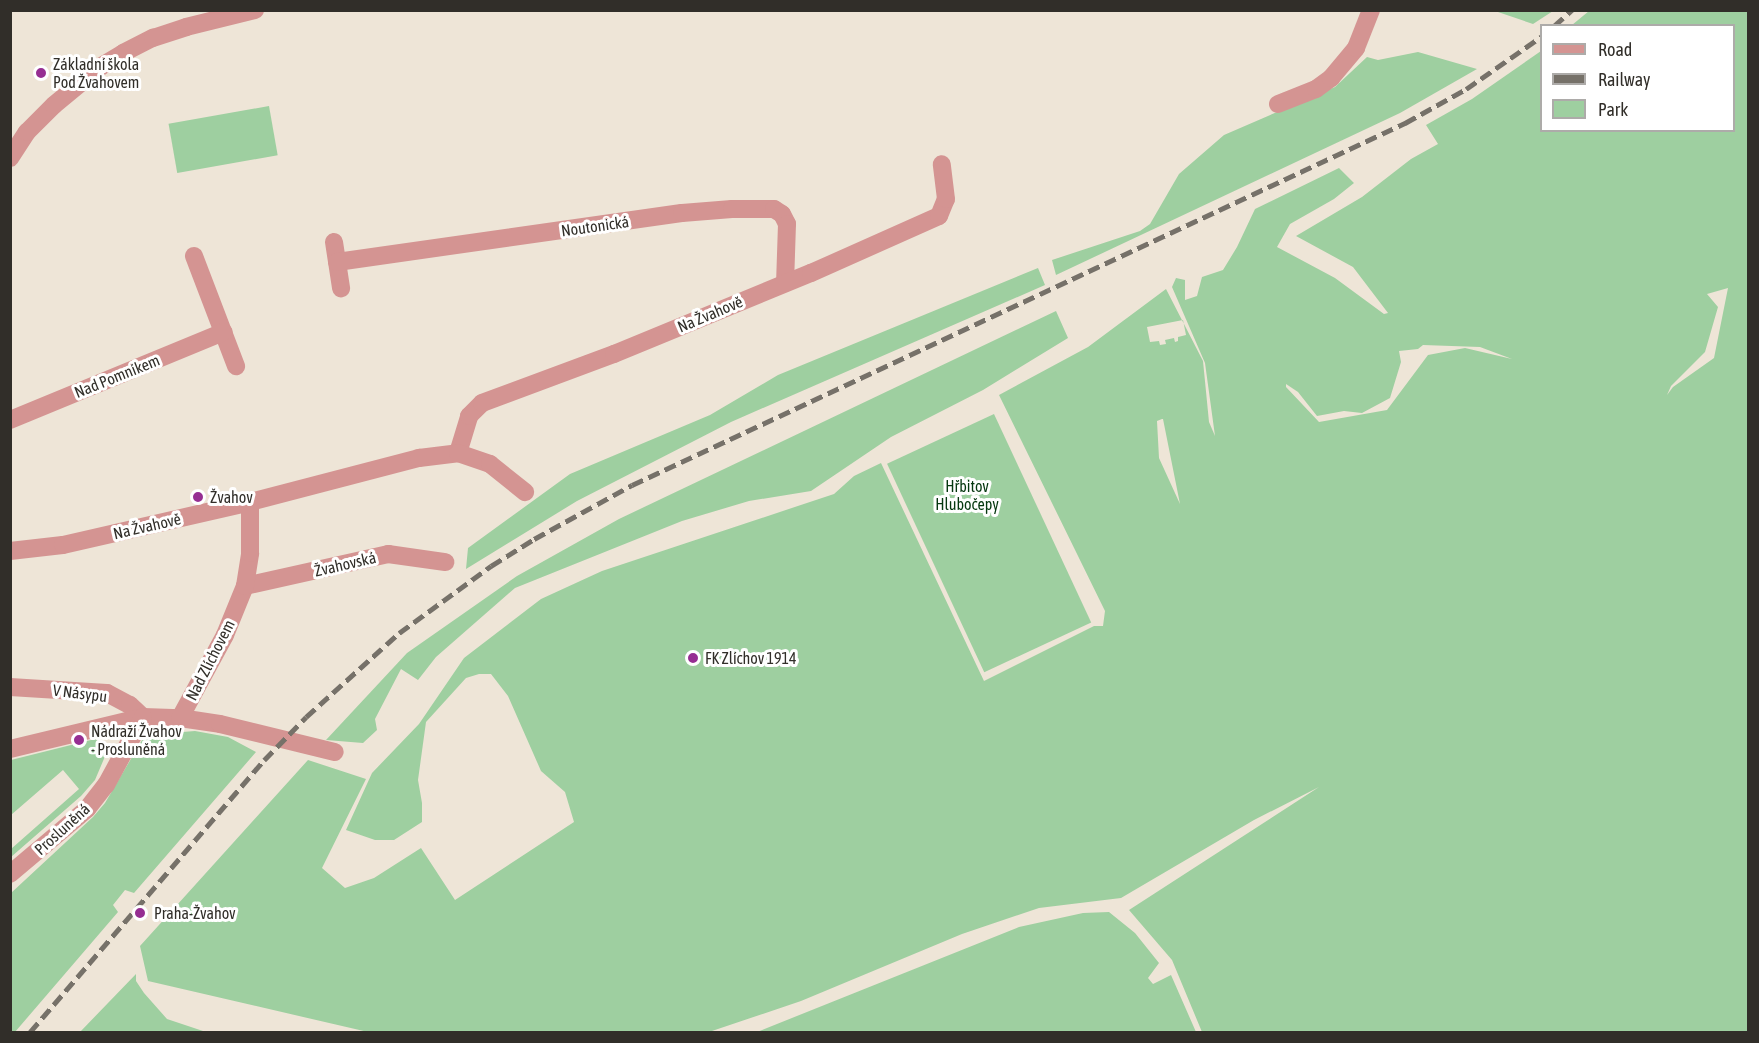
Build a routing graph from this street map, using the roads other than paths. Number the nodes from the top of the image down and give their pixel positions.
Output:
1 (255, 10) edge
2 (1371, 10) edge
3 (1278, 104) dead end
4 (10, 158) edge
5 (942, 164) dead end
6 (334, 242) dead end
7 (194, 256) dead end
8 (337, 262) junction
9 (784, 283) junction
10 (341, 288) dead end
11 (224, 332) junction
12 (236, 366) dead end
13 (10, 420) edge
14 (458, 453) junction
15 (525, 492) dead end
16 (250, 502) junction
17 (10, 551) edge
18 (445, 562) dead end
19 (245, 586) junction
20 (10, 687) edge
21 (143, 717) junction
22 (180, 718) junction
23 (10, 750) edge
24 (335, 752) dead end
25 (10, 874) edge

1 - 4 street
2 - 3 street
5 - 9 street, Na Žvahově
6 - 8 street
7 - 11 street
8 - 9 street, Noutonická
8 - 10 street
9 - 14 street, Na Žvahově
11 - 12 street
11 - 13 street, Nad Pomníkem
14 - 15 street, Na Žvahově
14 - 16 street, Na Žvahově
16 - 17 street, Na Žvahově
16 - 19 street, Nad Zlíchovem
18 - 19 street, Žvahovská
19 - 22 street, Nad Zlíchovem
20 - 21 street, V Násypu
21 - 22 street, Nad Zlíchovem
21 - 23 street, Nad Zlíchovem
21 - 25 street, Prosluněná
22 - 24 street

